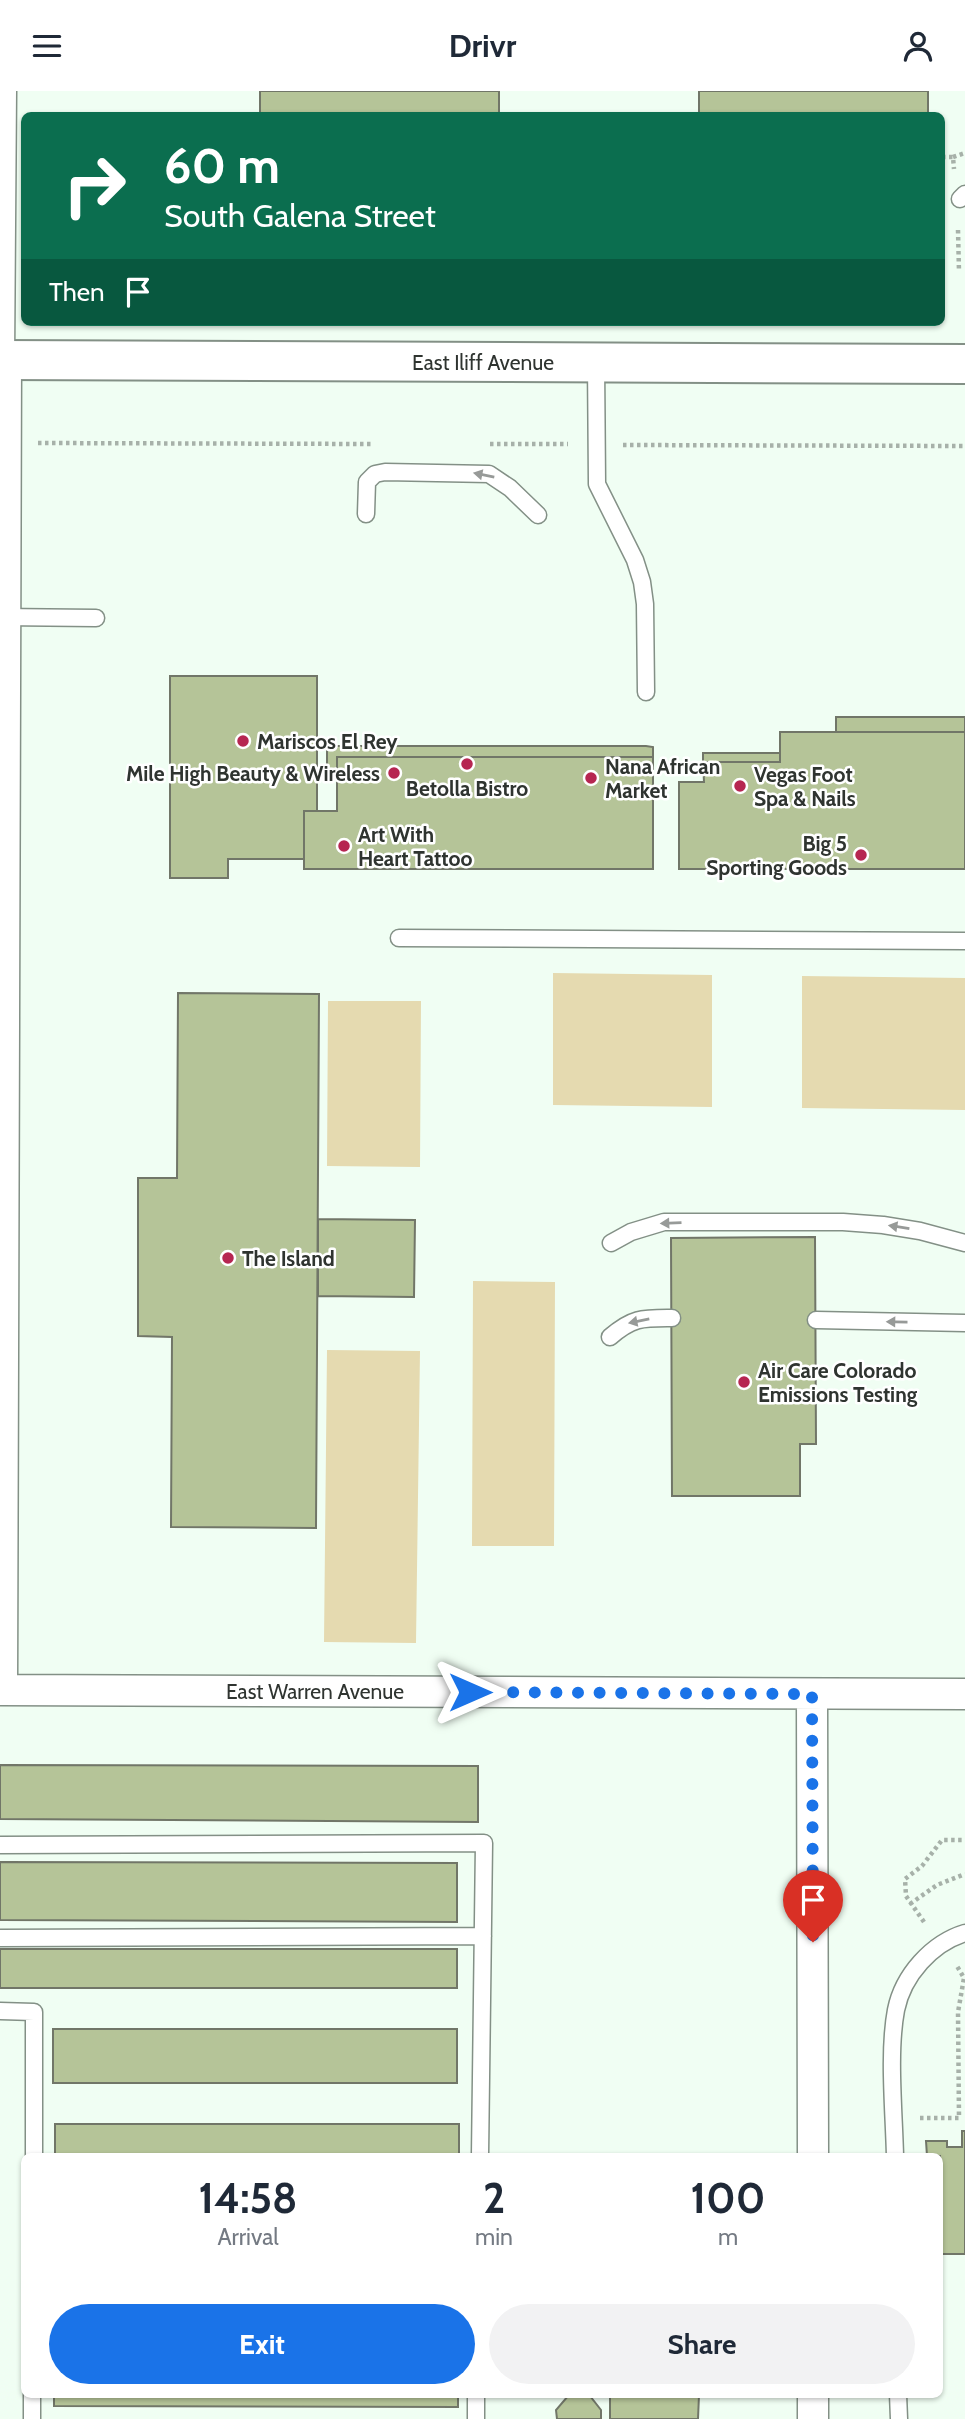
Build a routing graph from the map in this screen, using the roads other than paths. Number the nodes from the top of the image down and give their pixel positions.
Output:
1 (8, 91) edge
2 (3, 360) edge
3 (596, 362) junction
4 (965, 363) edge
5 (366, 514) dead end
6 (538, 515) dead end
7 (3, 617) edge
8 (96, 618) dead end
9 (646, 692) dead end
10 (399, 937) dead end
11 (965, 941) edge
12 (611, 1243) dead end
13 (965, 1243) edge
14 (672, 1318) dead end
15 (816, 1320) dead end
16 (965, 1323) edge
17 (610, 1337) dead end
18 (1, 1690) edge
19 (812, 1694) junction
20 (965, 1694) edge
21 (0, 1845) edge
22 (965, 1933) edge
23 (483, 1936) junction
24 (0, 1938) edge
25 (0, 2011) edge
26 (34, 2153) edge
27 (480, 2153) edge
28 (813, 2153) edge
29 (895, 2153) edge
30 (32, 2398) edge
31 (476, 2398) edge
32 (813, 2398) edge
33 (898, 2398) edge
34 (32, 2419) edge
35 (476, 2419) edge
36 (813, 2419) edge
37 (898, 2419) edge

1 - 2 lane
2 - 3 main road, East Iliff Avenue
2 - 7 street
3 - 4 main road, East Iliff Avenue
3 - 9 lane
6 -> 5 lane
7 - 8 lane
7 - 18 street
10 - 11 lane
13 -> 12 lane
14 -> 17 lane
16 -> 15 lane
18 - 19 street, East Warren Avenue
19 - 20 street, East Warren Avenue
19 - 28 street
21 - 23 lane
22 - 29 lane
23 - 24 lane
23 - 27 lane
25 - 26 lane
30 - 34 lane
31 - 35 lane
32 - 36 street
33 - 37 lane

